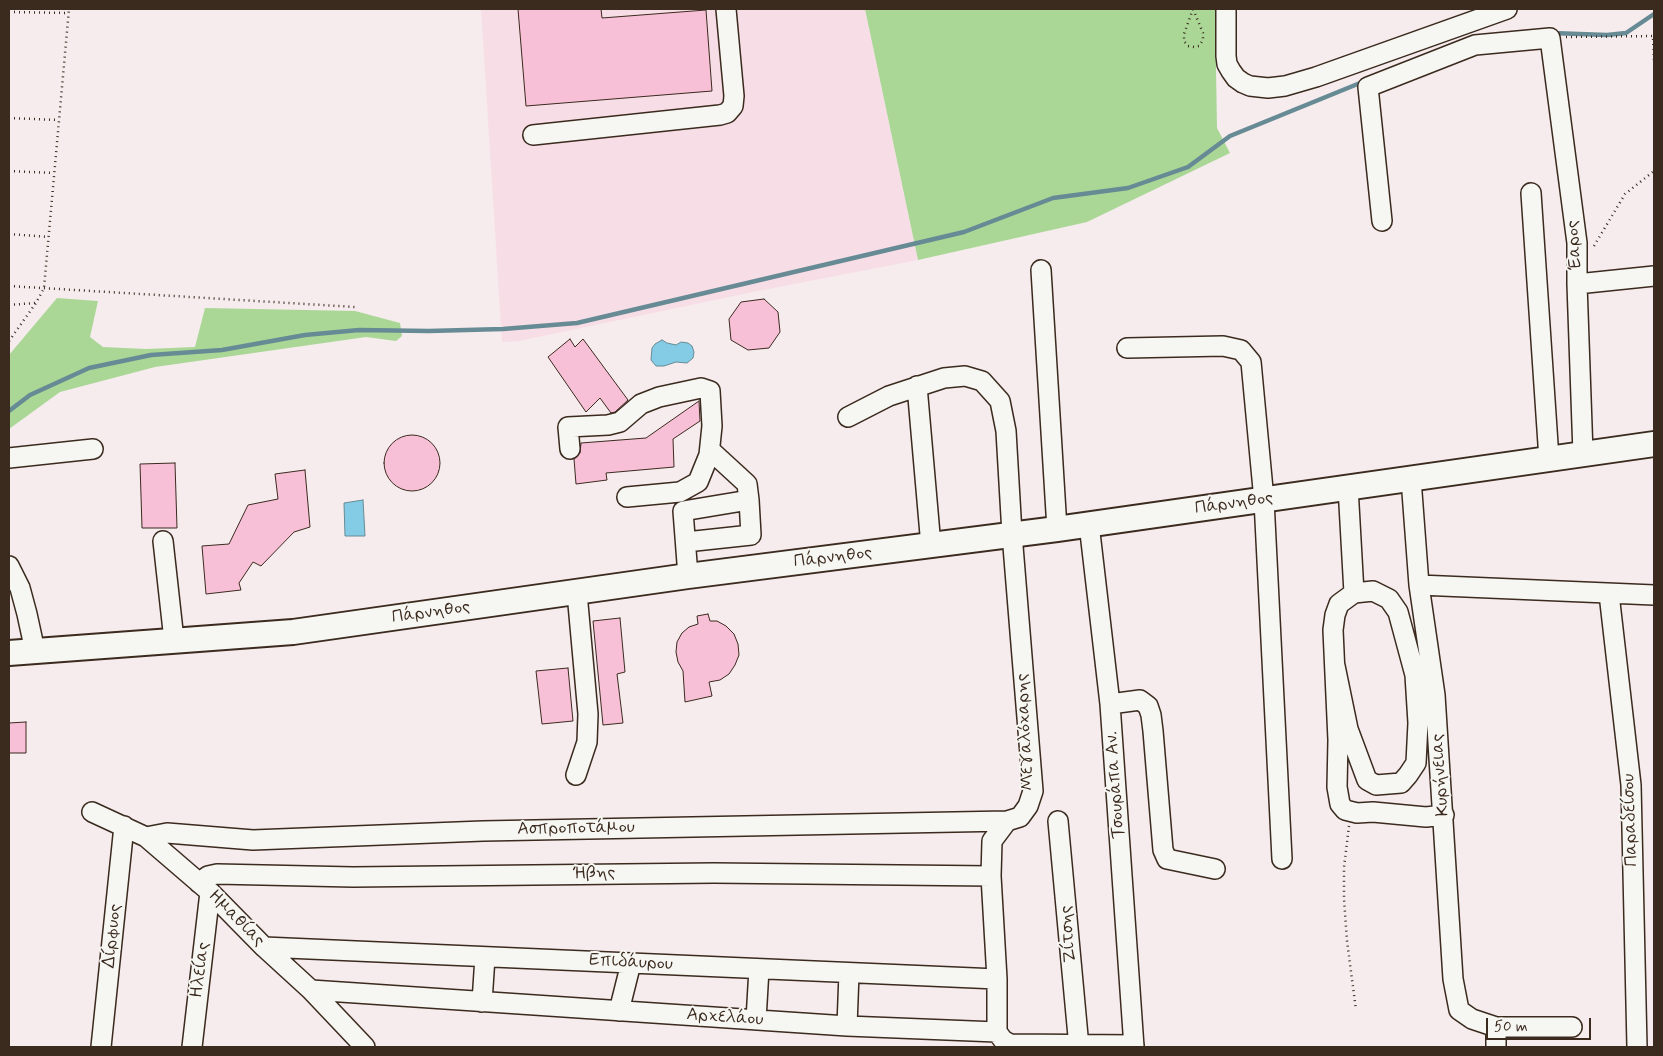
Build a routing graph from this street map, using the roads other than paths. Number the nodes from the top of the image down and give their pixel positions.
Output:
1 (726, 9) edge
2 (1226, 9) edge
3 (1507, 9) edge
4 (532, 134) dead end
5 (1531, 193) dead end
6 (1382, 221) dead end
7 (1041, 270) dead end
8 (1654, 276) edge
9 (1577, 284) junction
10 (1127, 348) dead end
11 (917, 386) junction
12 (848, 417) dead end
13 (1654, 444) edge
14 (93, 449) dead end
15 (570, 450) dead end
16 (710, 450) junction
17 (1583, 454) junction
18 (9, 458) edge
19 (1549, 459) junction
20 (1411, 479) junction
21 (1348, 487) junction
22 (628, 496) dead end
23 (749, 500) junction
24 (1264, 500) junction
25 (681, 502) junction
26 (1089, 524) junction
27 (1057, 530) junction
28 (1012, 534) junction
29 (163, 542) dead end
30 (686, 542) junction
31 (931, 546) junction
32 (9, 566) edge
33 (688, 576) junction
34 (1419, 585) junction
35 (1354, 592) junction
36 (577, 593) junction
37 (1609, 594) junction
38 (1654, 595) edge
39 (174, 640) junction
40 (35, 651) junction
41 (9, 653) edge
42 (1335, 666) junction
43 (1110, 704) junction
44 (576, 775) dead end
45 (92, 812) dead end
46 (1444, 815) junction
47 (1007, 821) junction
48 (1058, 821) dead end
49 (124, 826) junction
50 (146, 836) junction
51 (1282, 859) dead end
52 (1215, 869) dead end
53 (991, 876) junction
54 (205, 887) junction
55 (264, 947) junction
56 (484, 957) junction
57 (631, 963) junction
58 (759, 969) junction
59 (850, 973) junction
60 (998, 979) junction
61 (311, 990) junction
62 (482, 1002) junction
63 (619, 1011) junction
64 (756, 1020) junction
65 (847, 1026) junction
66 (1496, 1027) junction
67 (1572, 1028) dead end
68 (1003, 1041) edge
69 (1079, 1046) edge
70 (1134, 1046) edge
71 (101, 1047) edge
72 (192, 1047) edge
73 (365, 1047) edge
74 (1496, 1047) edge
75 (1637, 1047) edge

1 - 4 street
2 - 3 street
5 - 19 street
6 - 9 street, Έαρος
7 - 27 street
8 - 9 street
9 - 17 street, Έαρος
10 - 24 street
11 - 12 street, Μεγαλόχαρης
11 - 28 street, Μεγαλόχαρης
11 - 31 street
13 - 17 main road, Πάρνηθος
14 - 18 street
15 - 16 street
16 - 23 street
16 - 25 street
17 - 19 main road, Πάρνηθος
19 - 20 main road, Πάρνηθος
20 - 21 main road, Πάρνηθος
20 - 34 street, Κυρήνειας
21 - 24 main road, Πάρνηθος
21 - 35 street
22 - 25 street
23 - 25 street
23 - 30 street
24 - 26 main road, Πάρνηθος
24 - 51 street
25 - 30 street
26 - 27 main road, Πάρνηθος
26 - 43 street, Τσουράπα Αν.
27 - 28 main road, Πάρνηθος
28 - 31 main road, Πάρνηθος
28 - 47 street, Μεγαλόχαρης
29 - 39 street
30 - 33 street
31 - 33 main road, Πάρνηθος
32 - 40 street
33 - 36 main road, Πάρνηθος
34 - 37 street
34 - 46 street, Κυρήνειας
35 - 42 street
35 - 42 street
36 - 39 main road, Πάρνηθος
36 - 44 street
37 - 38 street
37 - 75 street, Παραδείσου
39 - 40 main road, Πάρνηθος
40 - 41 main road, Πάρνηθος
42 - 46 street
43 - 52 street
43 - 70 street, Τσουράπα Αν.
45 - 49 street, Ημαθίας
46 - 66 street, Κυρήνειας
47 - 50 street, Ασπροποτάμου
47 - 53 street, Μεγαλόχαρης
48 - 69 street, Ζίτσης
49 - 50 street, Ημαθίας
49 - 71 street, Δίρφυος
50 - 54 street, Ημαθίας
53 - 54 street, Ήβης
53 - 60 street, Μεγαλόχαρης
54 - 55 street, Ημαθίας
54 - 72 street, Ηλείας
55 - 56 street, Επιδάυρου
55 - 61 street, Ημαθίας
56 - 57 street, Επιδάυρου
56 - 62 street
57 - 58 street, Επιδάυρου
57 - 63 street
58 - 59 street, Επιδάυρου
58 - 64 street
59 - 60 street, Επιδάυρου
59 - 65 street
60 - 68 street, Μεγαλόχαρης
61 - 62 street, Αρχελάου
61 - 73 street, Ημαθίας
62 - 63 street, Αρχελάου
63 - 64 street, Αρχελάου
64 - 65 street, Αρχελάου
65 - 68 street, Αρχελάου
66 - 67 street
66 - 74 street
68 - 69 street, Αρχελάου
69 - 70 street, Αρχελάου

